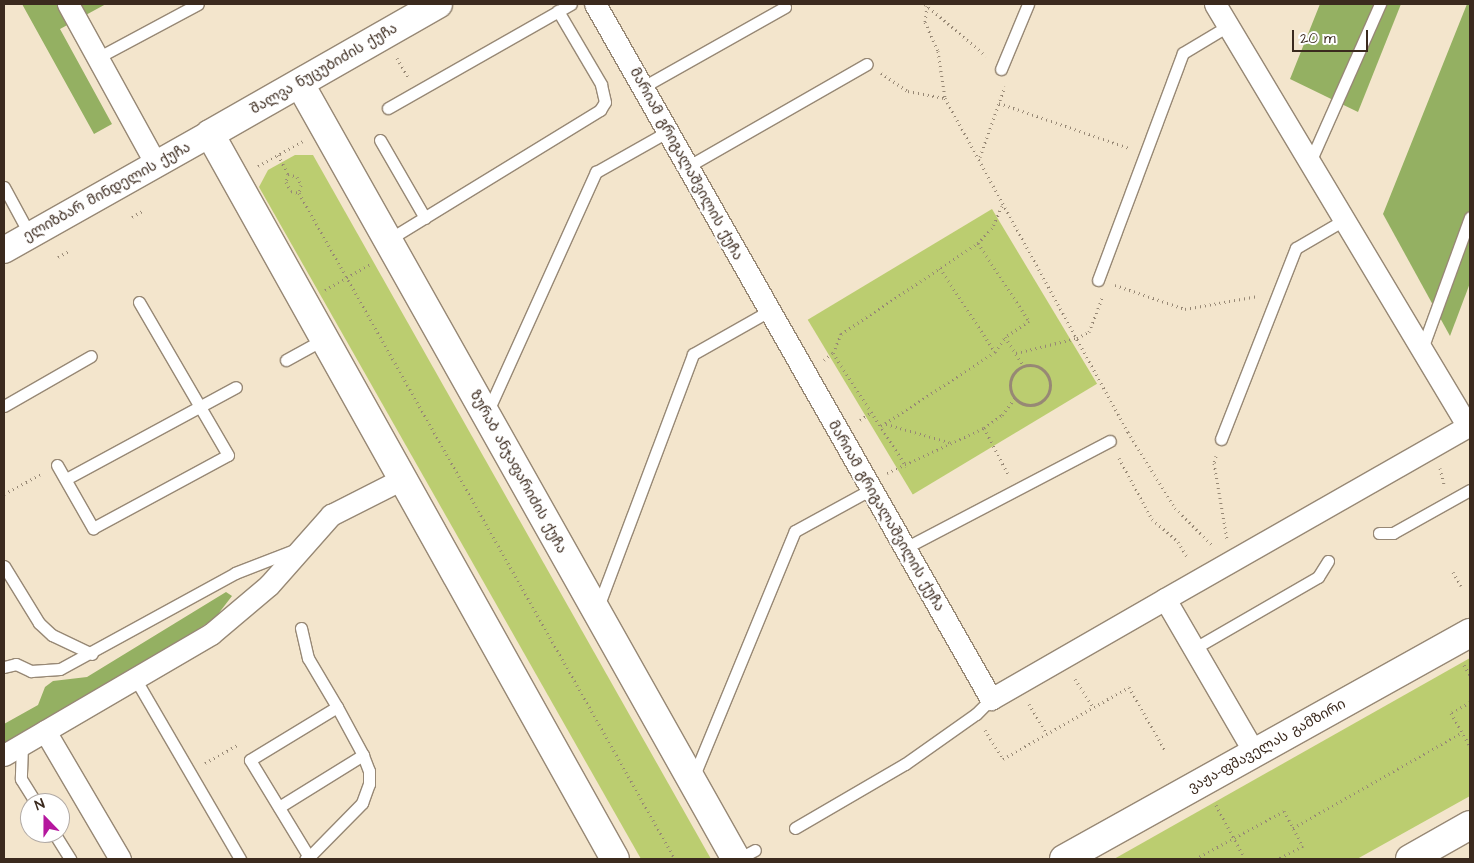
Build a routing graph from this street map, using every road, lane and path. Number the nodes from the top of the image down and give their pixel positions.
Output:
1 (198, 4) edge
2 (438, 4) edge
3 (571, 4) edge
4 (595, 4) edge
5 (1028, 4) edge
6 (1215, 4) edge
7 (1380, 4) edge
8 (72, 5) edge
9 (926, 5) edge
10 (785, 7) dead end
11 (558, 11) junction
12 (1228, 26) junction
13 (99, 57) junction
14 (868, 64) joint
15 (1001, 70) junction
16 (300, 84) junction
17 (643, 87) junction
18 (944, 98) junction
19 (999, 103) junction
20 (388, 108) dead end
21 (667, 132) junction
22 (210, 134) junction
23 (306, 139) dead end
24 (380, 140) dead end
25 (1145, 154) junction
26 (278, 155) junction
27 (980, 158) junction
28 (1310, 162) junction
29 (156, 164) junction
30 (687, 167) junction
31 (253, 169) dead end
32 (288, 174) junction
33 (4, 187) edge
34 (299, 193) junction
35 (1002, 205) junction
36 (144, 210) dead end
37 (132, 217) dead end
38 (1470, 217) edge
39 (424, 218) junction
40 (1344, 220) junction
41 (30, 235) junction
42 (978, 244) junction
43 (4, 250) edge
44 (382, 250) junction
45 (69, 251) dead end
46 (58, 257) dead end
47 (940, 268) junction
48 (347, 277) junction
49 (1103, 282) junction
50 (320, 292) dead end
51 (1254, 296) dead end
52 (139, 302) dead end
53 (769, 311) junction
54 (1005, 337) junction
55 (1077, 338) junction
56 (324, 339) junction
57 (1422, 349) junction
58 (995, 352) junction
59 (833, 353) junction
60 (1016, 353) junction
61 (91, 356) dead end
62 (286, 360) dead end
63 (1024, 366) junction
64 (806, 376) junction
65 (236, 387) dead end
66 (1015, 398) junction
67 (4, 406) edge
68 (200, 407) junction
69 (486, 415) junction
70 (883, 425) junction
71 (1469, 425) edge
72 (984, 428) junction
73 (1221, 439) joint
74 (1110, 441) joint
75 (953, 443) junction
76 (1434, 446) junction
77 (58, 465) joint
78 (906, 466) junction
79 (402, 479) junction
80 (66, 480) junction
81 (868, 486) junction
82 (1016, 490) junction
83 (1470, 490) edge
84 (4, 494) edge
85 (1449, 502) junction
86 (1378, 533) dead end
87 (299, 548) junction
88 (905, 548) junction
89 (1328, 561) dead end
90 (1231, 564) junction
91 (4, 566) edge
92 (1453, 572) dead end
93 (1201, 580) junction
94 (1461, 586) dead end
95 (1165, 599) junction
96 (596, 612) junction
97 (301, 628) dead end
98 (1470, 633) edge
99 (1195, 648) junction
100 (92, 654) junction
101 (1062, 658) junction
102 (1463, 663) dead end
103 (4, 667) edge
104 (1470, 675) edge
105 (136, 680) junction
106 (1017, 684) junction
107 (991, 699) junction
108 (1470, 702) edge
109 (336, 707) junction
110 (1093, 707) junction
111 (976, 714) junction
112 (45, 731) junction
113 (1462, 732) junction
114 (1047, 734) junction
115 (240, 743) dead end
116 (22, 745) junction
117 (1470, 746) edge
118 (1165, 750) dead end
119 (1254, 752) junction
120 (4, 755) edge
121 (363, 755) junction
122 (208, 761) dead end
123 (692, 782) junction
124 (30, 793) edge
125 (1215, 804) dead end
126 (279, 807) junction
127 (1470, 825) edge
128 (795, 828) dead end
129 (1293, 828) junction
130 (1233, 837) junction
131 (60, 843) edge
132 (743, 856) edge
133 (307, 858) edge
134 (70, 859) edge
135 (120, 859) edge
136 (240, 859) edge
137 (615, 859) edge
138 (675, 859) edge
139 (1064, 859) edge
140 (1195, 859) edge
141 (1245, 859) edge
142 (1278, 859) edge
143 (1410, 859) edge

1 - 13 lane
2 - 16 main road, შალვა ნუცუბიძის ქუჩა
3 - 11 lane
4 - 17 street, მარიამ გრიგალაშვილის ქუჩა
5 - 15 lane
6 - 12 street
7 - 28 lane
8 - 13 street
9 - 15 path
9 - 18 path
10 - 17 lane
11 - 20 lane
11 - 39 lane
12 - 25 lane
12 - 28 street
13 - 29 street
14 - 18 path
14 - 30 lane
15 - 19 path
16 - 22 main road, შალვა ნუცუბიძის ქუჩა
16 - 44 main road, ზურაბ ანჯაფარიძის ქუჩა
17 - 21 street, მარიამ გრიგალაშვილის ქუჩა
18 - 27 path
19 - 25 path
19 - 27 path
21 - 30 street, მარიამ გრიგალაშვილის ქუჩა
21 - 69 lane
22 - 29 street, ელიზბარ მინდელის ქუჩა
22 - 56 main road
23 - 26 path
24 - 39 lane
25 - 49 lane
26 - 31 path
26 - 32 path
27 - 35 path
28 - 40 street
29 - 41 street, ელიზბარ მინდელის ქუჩა
30 - 53 street, მარიამ გრიგალაშვილის ქუჩა
32 - 34 path
32 - 34 path
33 - 41 lane
34 - 48 path
35 - 42 path
35 - 55 path
36 - 37 path
38 - 57 lane
39 - 44 lane
40 - 57 street
40 - 73 lane
41 - 43 street, ელიზბარ მინდელის ქუჩა
42 - 47 path
42 - 54 path
44 - 48 path
44 - 69 main road, ზურაბ ანჯაფარიძის ქუჩა
45 - 46 path
47 - 58 path
47 - 59 path
48 - 50 path
48 - 138 path
49 - 51 path
49 - 55 path
52 - 68 lane
53 - 64 street, მარიამ გრიგალაშვილის ქუჩა
53 - 96 lane
54 - 58 path
54 - 60 path
55 - 60 path
55 - 90 path
56 - 62 lane
56 - 79 main road
57 - 71 street
58 - 70 path
59 - 64 path
59 - 70 path
60 - 63 path
61 - 67 lane
63 - 66 path
63 - 66 path
64 - 81 street, მარიამ გრიგალაშვილის ქუჩა
65 - 68 lane
66 - 72 path
68 - 80 lane
68 - 80 lane
69 - 96 main road, ზურაბ ანჯაფარიძის ქუჩა
70 - 75 path
70 - 78 path
71 - 76 street
72 - 75 path
72 - 82 path
73 - 90 path
74 - 82 lane
74 - 93 path
75 - 78 path
76 - 85 path
76 - 90 street
77 - 80 lane
77 - 84 path
78 - 81 path
79 - 87 street
79 - 137 main road
81 - 88 street, მარიამ გრიგალაშვილის ქუჩა
81 - 123 lane
82 - 88 lane
83 - 85 lane
85 - 86 lane
87 - 100 lane
87 - 105 street
88 - 107 street, მარიამ გრიგალაშვილის ქუჩა
89 - 99 lane
90 - 93 street
91 - 100 lane
92 - 94 path
93 - 95 street
95 - 99 street
95 - 101 street
96 - 123 main road, ზურაბ ანჯაფარიძის ქუჩა
97 - 109 lane
98 - 119 main road, ვაჟა-ფშაველას გამზირი
99 - 119 street
100 - 103 lane
101 - 106 street
101 - 110 path
102 - 104 path
105 - 112 street
105 - 136 lane
106 - 107 street
106 - 114 path
107 - 111 lane
108 - 113 path
109 - 121 lane
109 - 126 lane
110 - 114 path
110 - 118 path
111 - 114 path
111 - 128 lane
112 - 116 street
112 - 135 street
113 - 117 path
113 - 129 path
115 - 122 path
116 - 120 street
116 - 124 lane
119 - 139 main road, ვაჟა-ფშაველას გამზირი
121 - 126 lane
121 - 133 lane
123 - 132 main road, ზურაბ ანჯაფარიძის ქუჩა
125 - 130 path
126 - 133 lane
127 - 143 main road
129 - 130 path
129 - 142 path
130 - 140 path
130 - 141 path
131 - 134 lane

